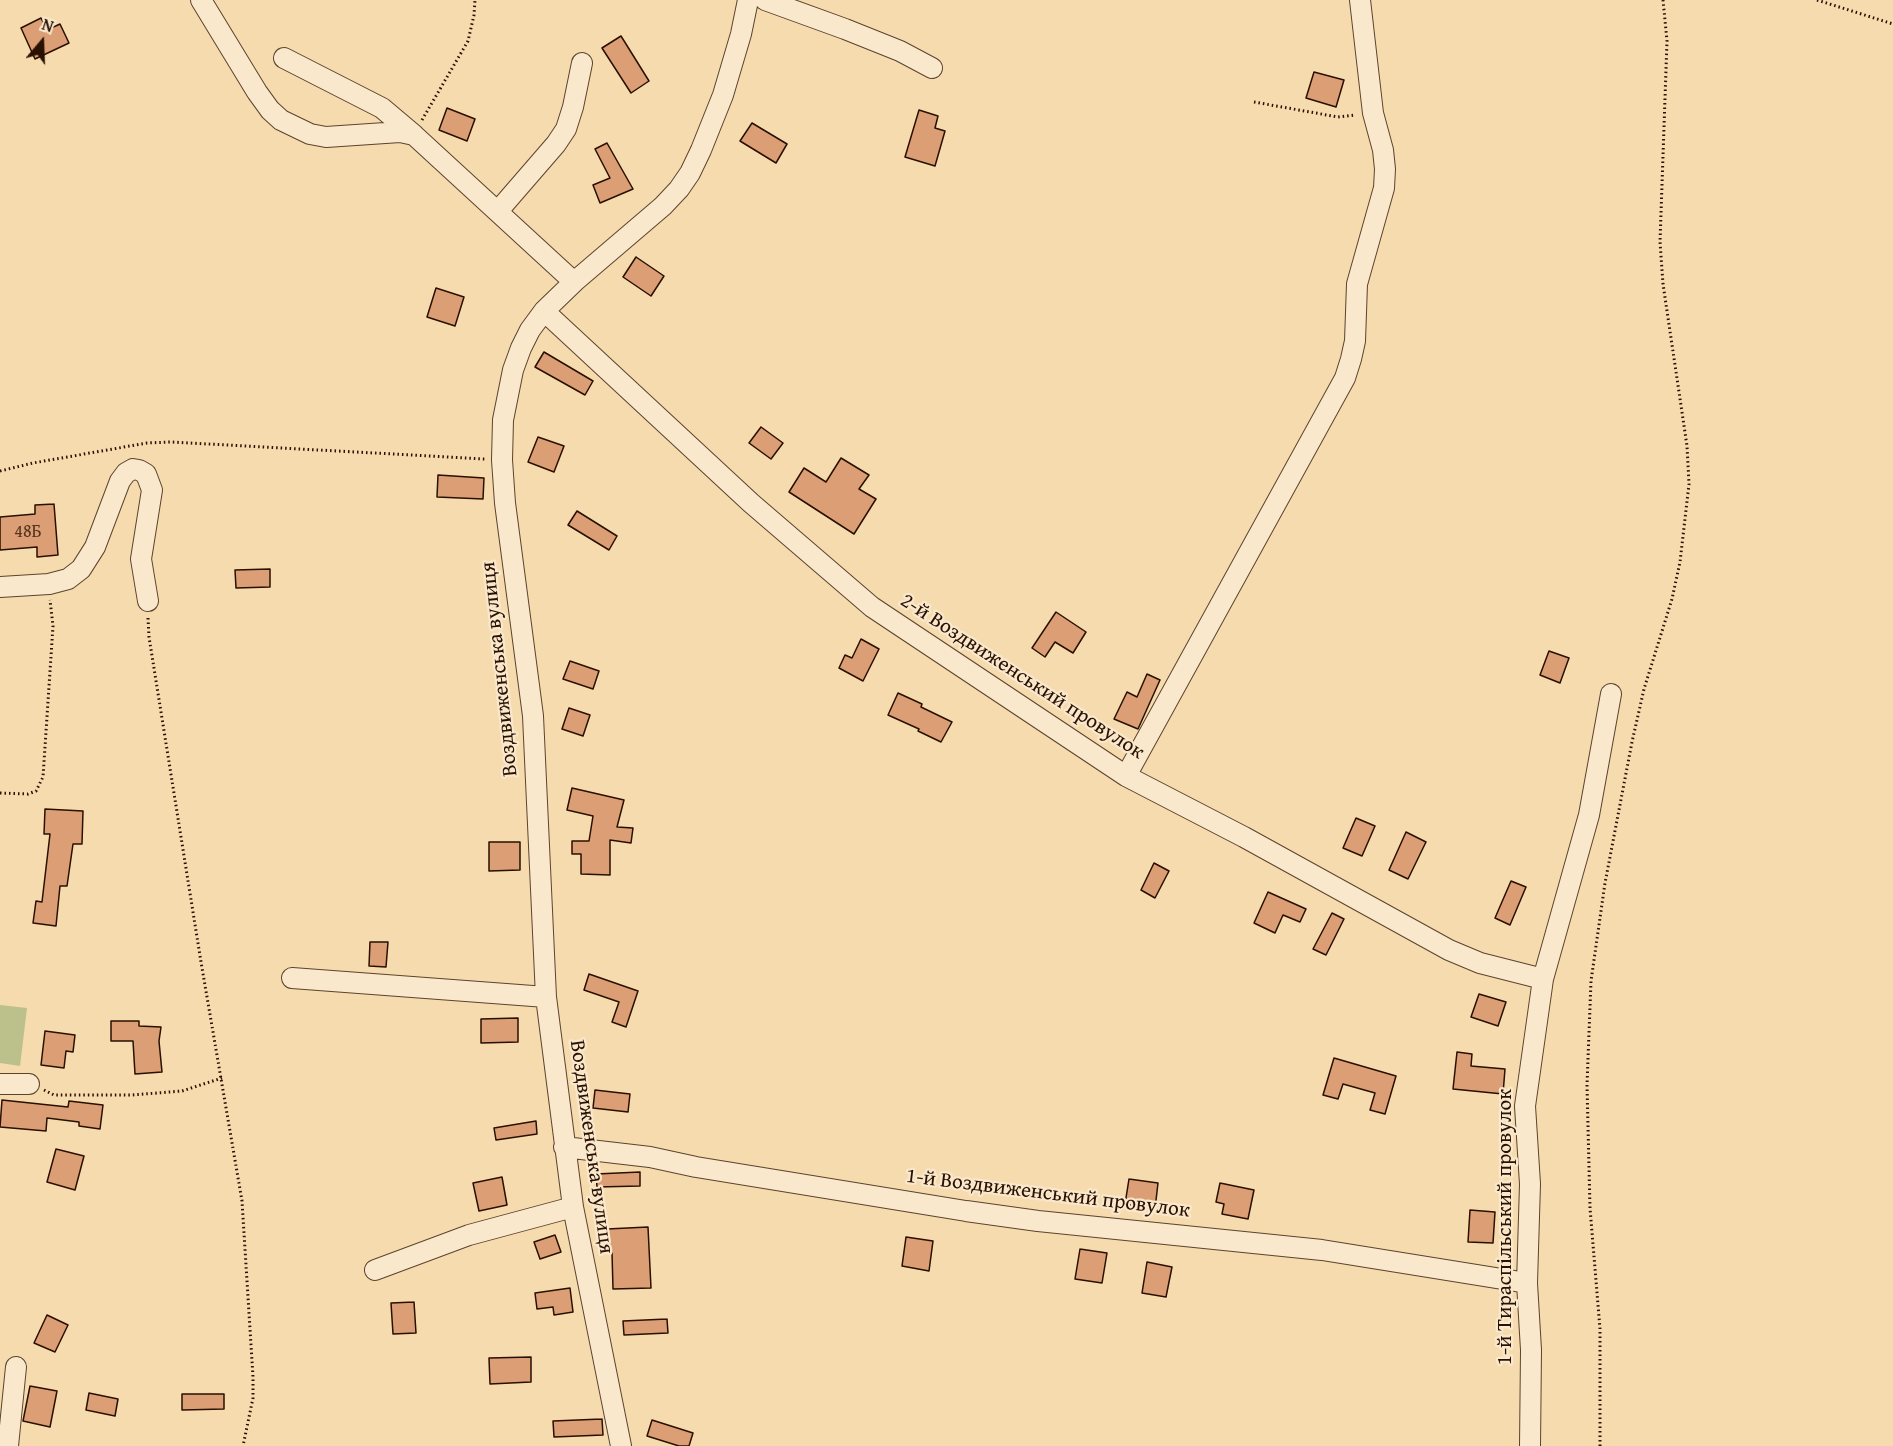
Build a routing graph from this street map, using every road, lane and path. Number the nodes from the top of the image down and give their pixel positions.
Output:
1 (201, 0) edge
2 (475, 0) edge
3 (748, 0) edge
4 (765, 0) edge
5 (1360, 0) edge
6 (1663, 0) edge
7 (1817, 0) edge
8 (1893, 24) edge
9 (284, 58) dead end
10 (582, 63) dead end
11 (932, 68) dead end
12 (1254, 102) dead end
13 (1373, 113) junction
14 (414, 135) junction
15 (498, 211) junction
16 (574, 282) junction
17 (544, 311) junction
18 (502, 460) junction
19 (0, 471) edge
20 (49, 584) junction
21 (0, 587) edge
22 (148, 601) joint
23 (1611, 694) dead end
24 (1126, 776) junction
25 (0, 793) edge
26 (292, 978) dead end
27 (1543, 979) junction
28 (546, 997) junction
29 (222, 1078) junction
30 (0, 1084) edge
31 (28, 1084) joint
32 (564, 1147) junction
33 (573, 1207) junction
34 (375, 1270) dead end
35 (1527, 1283) junction
36 (16, 1367) dead end
37 (8, 1446) edge
38 (243, 1446) edge
39 (621, 1446) edge
40 (1530, 1446) edge
41 (1600, 1446) edge

1 - 14 street
2 - 14 path
3 - 16 street, Воздвиженська вулиця
4 - 11 street
5 - 13 street
6 - 41 path
7 - 8 path
9 - 14 street
10 - 15 street
12 - 13 path
13 - 24 street
14 - 15 street
15 - 16 street
16 - 17 street, Воздвиженська вулиця
17 - 18 street, Воздвиженська вулиця
17 - 24 street, 2-й Воздвиженський провулок
18 - 19 path
18 - 28 street, Воздвиженська вулиця
20 - 21 street
20 - 22 street
20 - 25 path
22 - 29 path
23 - 27 street, 1-й Тираспільський провулок
24 - 27 street, 2-й Воздвиженський провулок
26 - 28 street
27 - 35 street, 1-й Тираспільський провулок
28 - 32 street, Воздвиженська вулиця
29 - 31 path
29 - 38 path
30 - 31 street
32 - 33 street, Воздвиженська вулиця
32 - 35 street, 1-й Воздвиженський провулок
33 - 34 street
33 - 39 street, Воздвиженська вулиця
35 - 40 street, 1-й Тираспільський провулок
36 - 37 street

